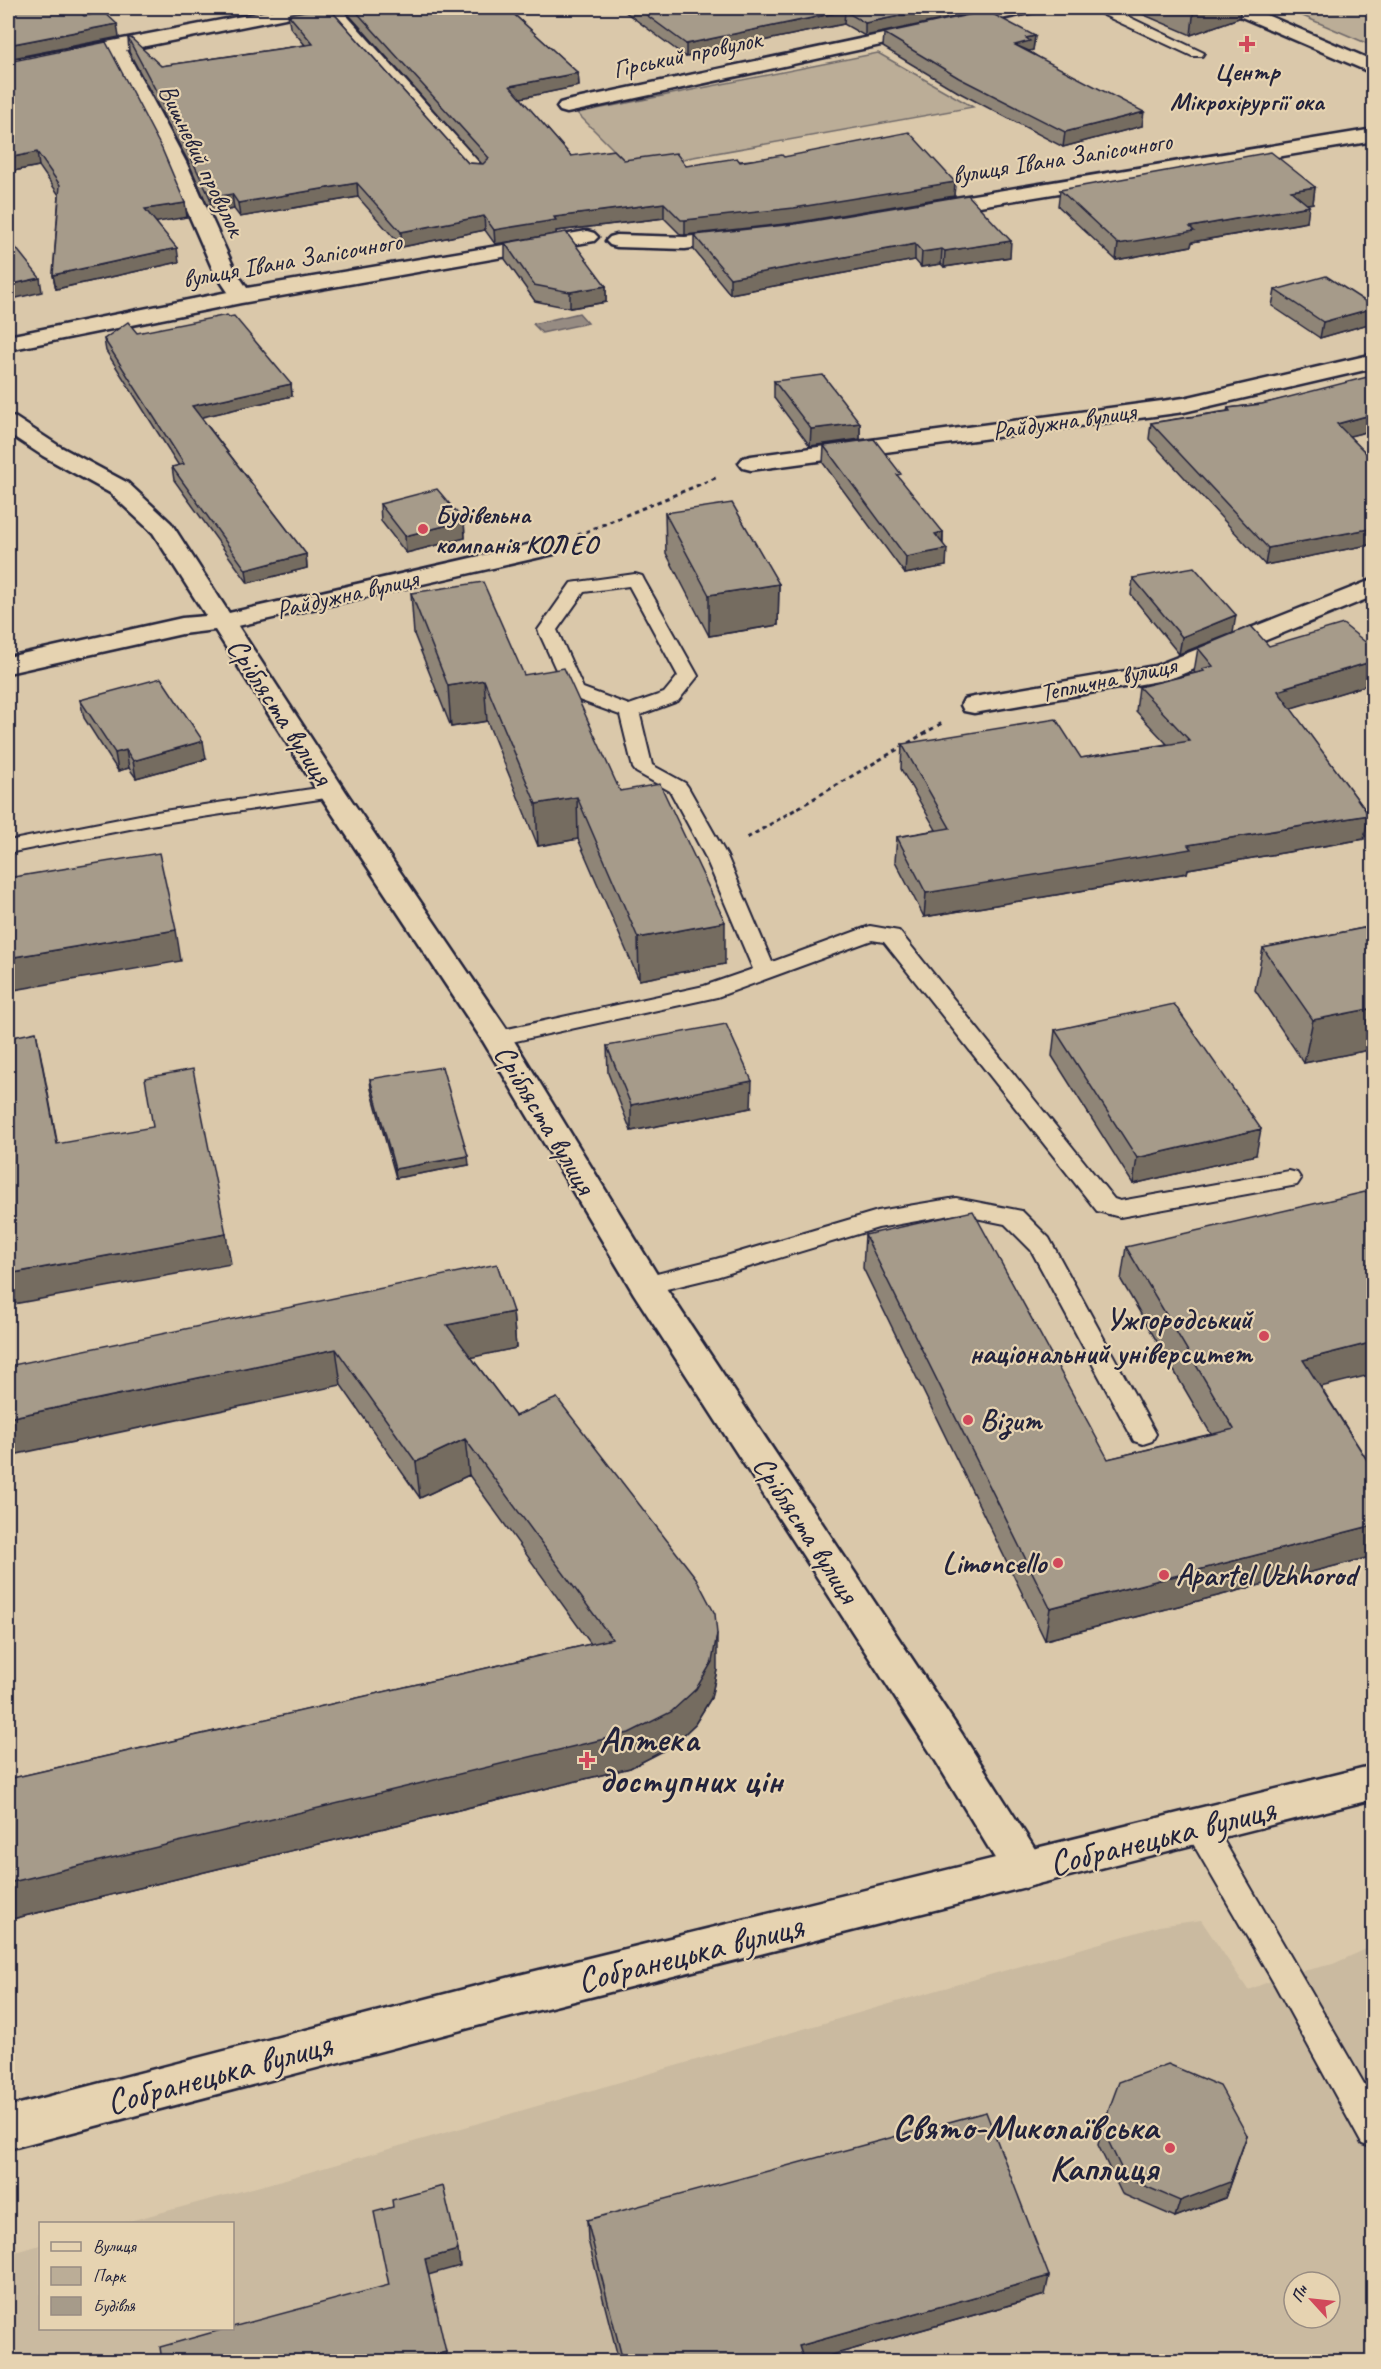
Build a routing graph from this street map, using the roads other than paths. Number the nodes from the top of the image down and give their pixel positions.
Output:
1 (310, 8) edge
2 (331, 8) edge
3 (1029, 8) edge
4 (1100, 8) edge
5 (1236, 8) edge
6 (115, 46) junction
7 (1197, 53) dead end
8 (8, 67) edge
9 (1374, 68) edge
10 (567, 107) dead end
11 (1374, 135) edge
12 (477, 172) edge
13 (910, 212) edge
14 (761, 234) edge
15 (587, 237) dead end
16 (617, 241) dead end
17 (241, 296) junction
18 (8, 343) edge
19 (1374, 362) edge
20 (8, 423) edge
21 (752, 463) road end
22 (545, 549) road end
23 (1374, 587) edge
24 (222, 622) junction
25 (8, 665) edge
26 (974, 705) road end
27 (629, 712) junction
28 (332, 792) junction
29 (8, 847) edge
30 (765, 972) junction
31 (497, 1038) junction
32 (1289, 1179) dead end
33 (646, 1285) junction
34 (1143, 1434) dead end
35 (1374, 1782) edge
36 (1199, 1826) junction
37 (1025, 1870) junction
38 (8, 2128) edge
39 (1374, 2133) edge

1 - 6 street
2 - 12 street
3 - 10 street, Гірський провулок
4 - 7 lane
5 - 9 street
6 - 8 street
6 - 17 street, Вишневий провулок
11 - 13 street, вулиця Івана Запісочного
14 - 16 street
15 - 17 street, вулиця Івана Запісочного
17 - 18 street, вулиця Івана Запісочного
19 - 21 street, Райдужна вулиця
20 - 24 street, Срібляста вулиця
22 - 24 street, Райдужна вулиця
23 - 26 street, Теплична вулиця
24 - 25 street, Райдужна вулиця
24 - 28 street, Срібляста вулиця
27 - 27 lane
27 - 30 lane
28 - 29 lane
28 - 31 street, Срібляста вулиця
30 - 31 lane
30 - 32 lane
31 - 33 street, Срібляста вулиця
33 - 34 lane
33 - 37 street, Срібляста вулиця
35 - 36 street, Собранецька вулиця
36 - 37 street, Собранецька вулиця
36 - 39 lane
37 - 38 street, Собранецька вулиця

